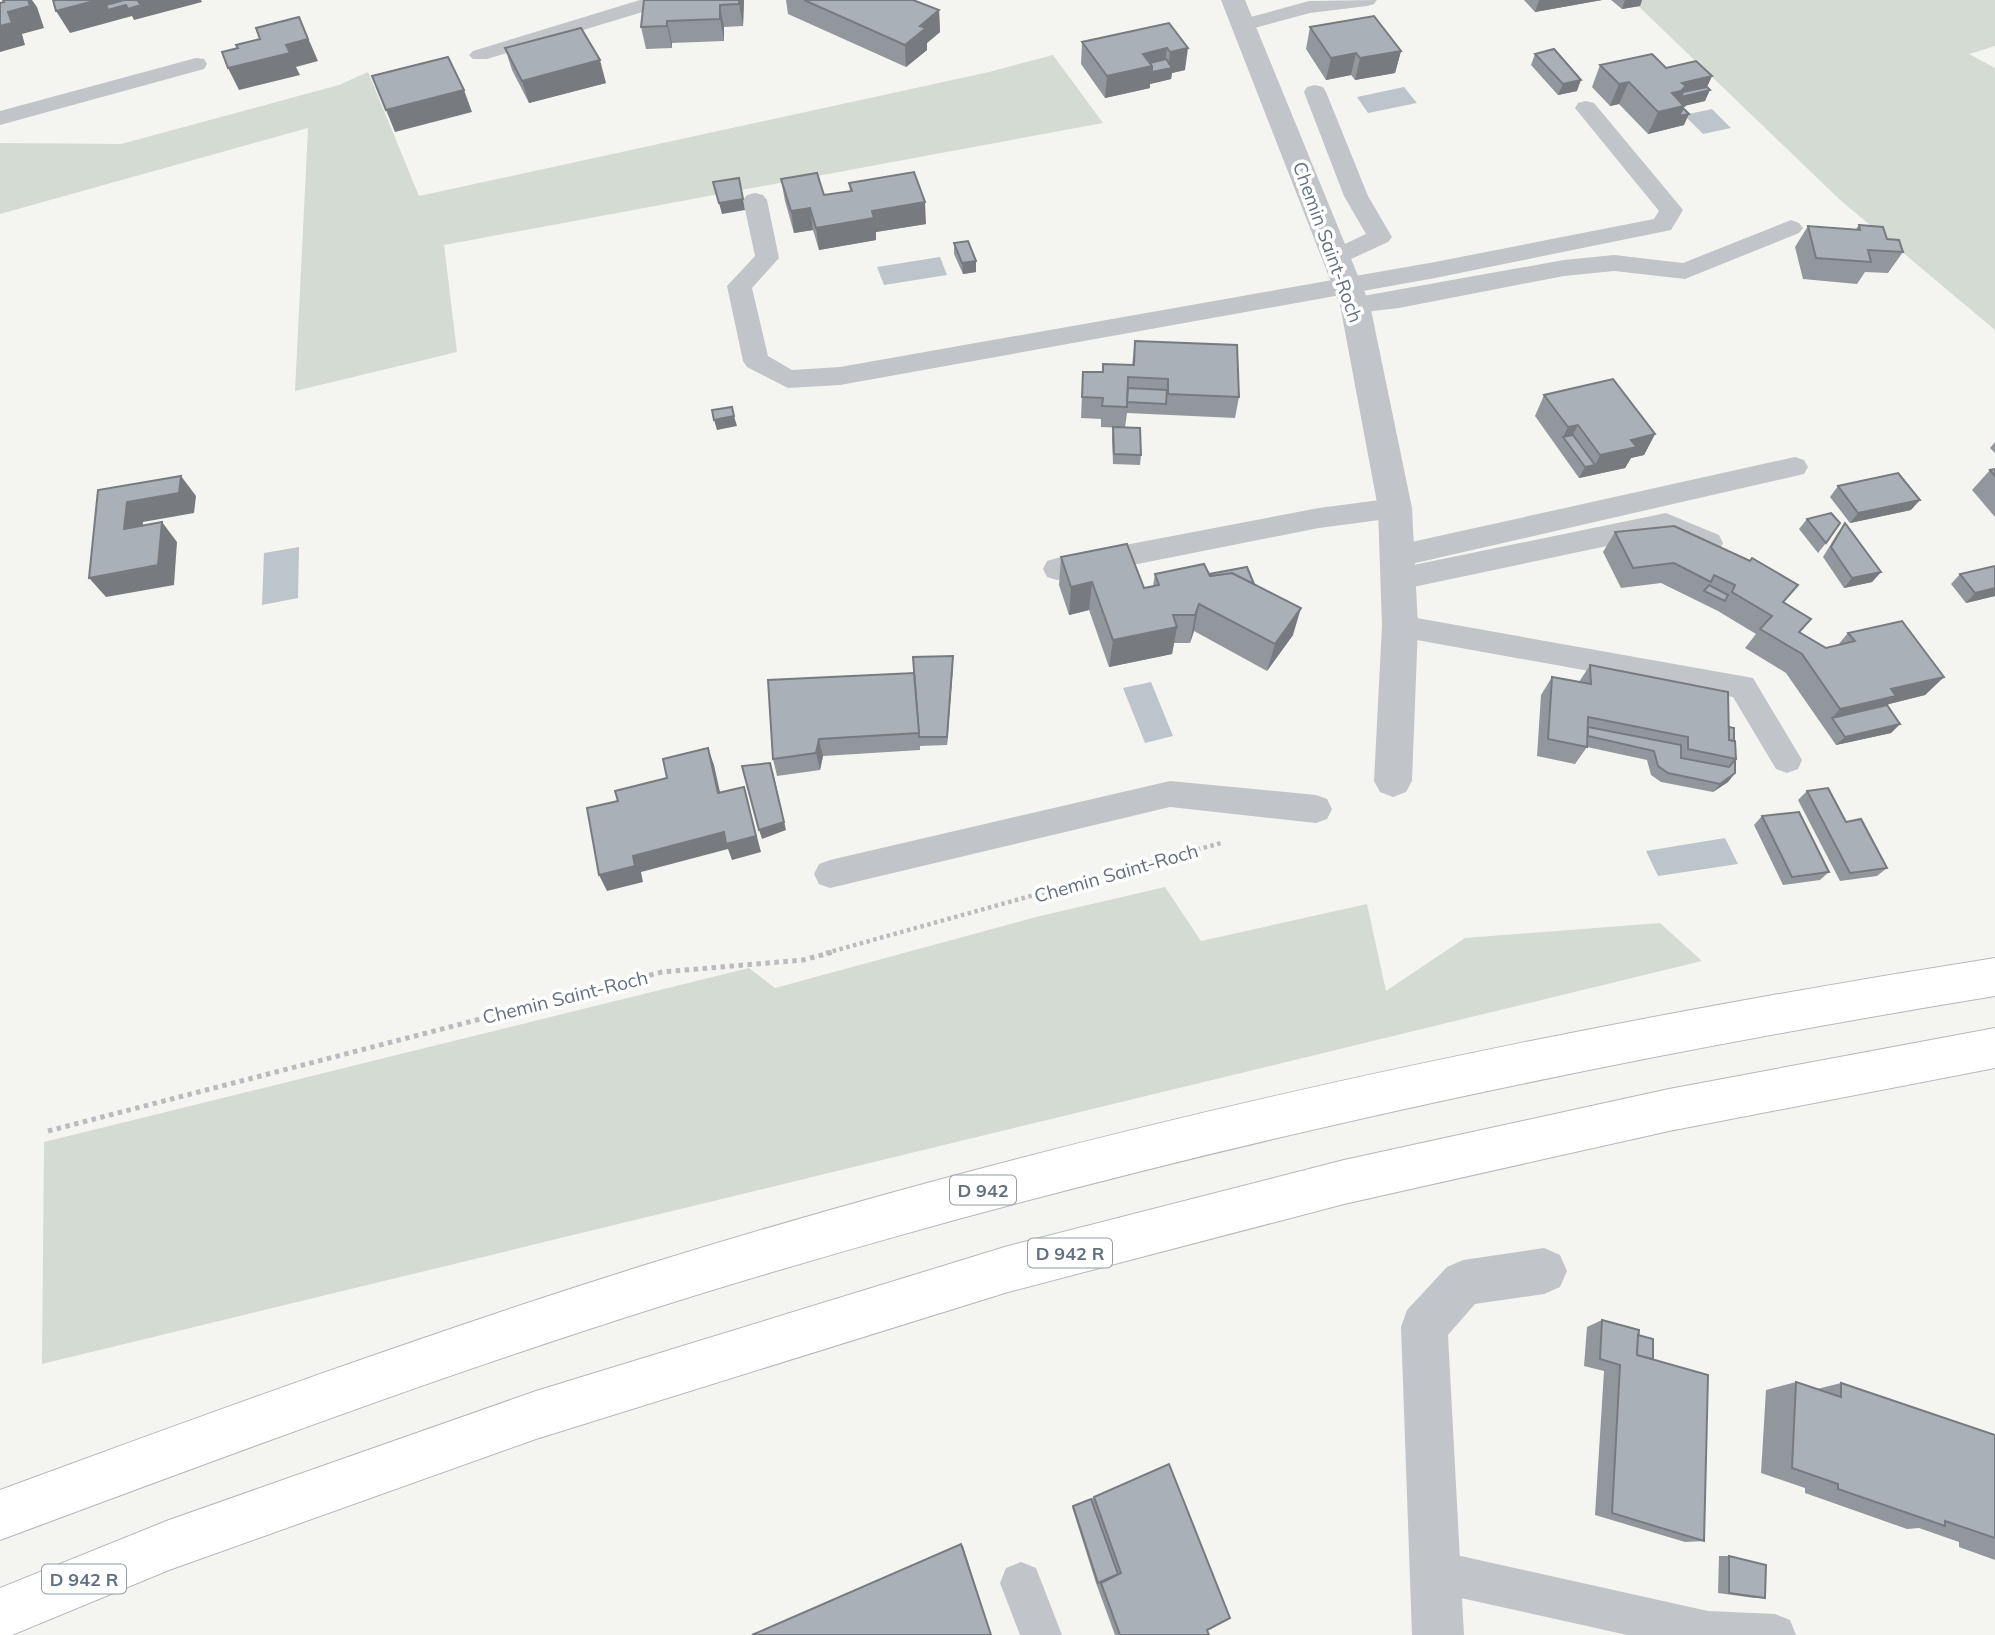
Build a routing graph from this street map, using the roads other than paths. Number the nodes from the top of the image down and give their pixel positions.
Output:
1 (662, 0) edge
2 (1367, 0) edge
3 (1238, 12) edge
4 (480, 55) dead end
5 (196, 64) dead end
6 (1315, 92) dead end
7 (1586, 107) dead end
8 (0, 118) edge
9 (755, 200) dead end
10 (1791, 229) dead end
11 (1346, 283) junction
12 (1795, 467) dead end
13 (1395, 508) junction
14 (1727, 551) edge
15 (1399, 567) junction
16 (1057, 569) dead end
17 (1400, 626) junction
18 (1787, 760) dead end
19 (1393, 781) dead end
20 (1316, 809) dead end
21 (830, 874) dead end
22 (1995, 977) edge
23 (1995, 1048) edge
24 (1544, 1271) dead end
25 (0, 1515) edge
26 (1434, 1571) junction
27 (1021, 1583) dead end
28 (0, 1614) edge
29 (1041, 1635) edge
30 (1438, 1635) edge
31 (1775, 1635) edge

1 - 4 lane
2 - 3 lane
3 - 11 street, Chemin Saint-Roch
5 - 8 lane
6 - 11 lane
7 - 11 lane
9 - 11 lane
10 - 11 lane
11 - 13 street, Chemin Saint-Roch
12 - 15 lane
13 - 15 street, Chemin Saint-Roch
13 - 16 lane
14 - 15 lane
15 - 17 street, Chemin Saint-Roch
17 - 18 lane
17 - 19 street, Chemin Saint-Roch
20 - 21 lane
22 - 25 main road, D 942
23 - 28 main road, D 942 R
24 - 26 street
26 - 30 street
26 - 31 lane
27 - 29 lane

